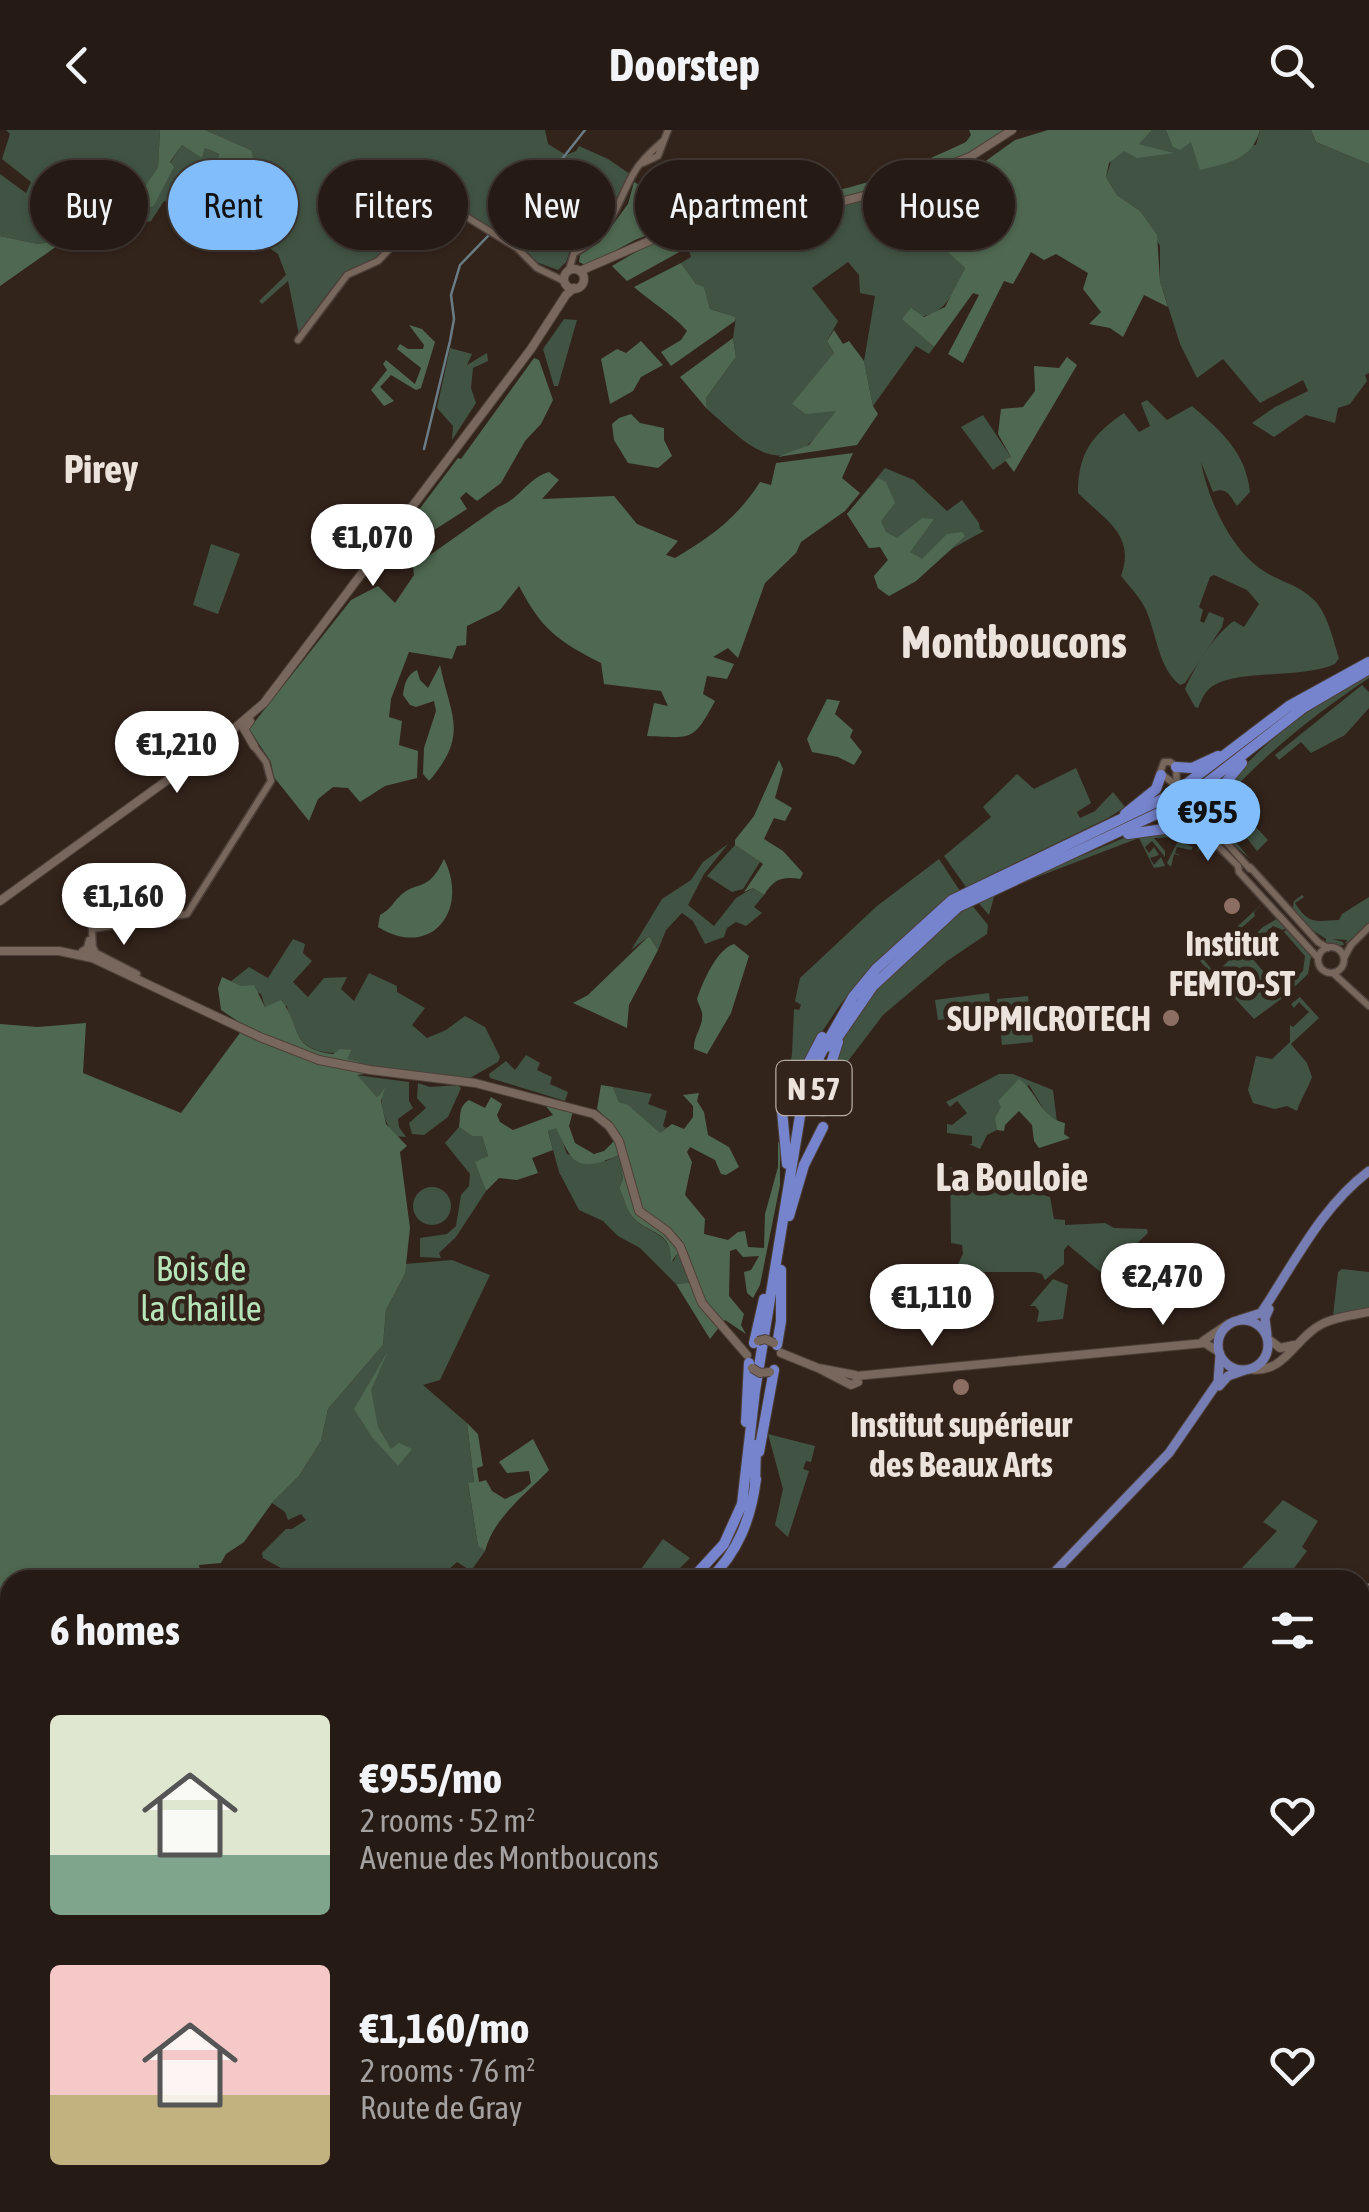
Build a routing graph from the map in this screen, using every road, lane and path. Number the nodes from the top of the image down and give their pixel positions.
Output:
1 (668, 130) edge
2 (1012, 130) edge
3 (572, 277) junction
4 (298, 340) dead end
5 (1369, 666) edge
6 (264, 704) junction
7 (1283, 722) junction
8 (1264, 724) junction
9 (254, 746) joint
10 (1170, 774) junction
11 (1200, 821) junction
12 (1074, 847) junction
13 (1243, 867) junction
14 (2, 899) edge
15 (1369, 928) edge
16 (1358, 938) junction
17 (1332, 948) junction
18 (0, 949) edge
19 (88, 952) junction
20 (1318, 958) junction
21 (1343, 962) junction
22 (1332, 973) junction
23 (881, 978) junction
24 (149, 982) junction
25 (853, 997) junction
26 (1369, 1004) edge
27 (382, 1072) junction
28 (788, 1096) dead end
29 (554, 1103) junction
30 (782, 1111) dead end
31 (823, 1111) dead end
32 (822, 1127) dead end
33 (1369, 1173) edge
34 (786, 1201) junction
35 (789, 1216) junction
36 (779, 1265) junction
37 (1369, 1312) edge
38 (1234, 1322) junction
39 (1267, 1337) junction
40 (1298, 1342) junction
41 (1198, 1344) junction
42 (777, 1347) junction
43 (751, 1353) junction
44 (1220, 1354) junction
45 (796, 1361) junction
46 (775, 1369) junction
47 (1247, 1369) junction
48 (751, 1482) junction
49 (701, 1570) edge
50 (718, 1570) edge
51 (1059, 1570) edge
52 (1060, 1570) edge

1 - 3 street
2 - 3 main road
3 - 4 street
3 - 6 main road
5 - 7 highway, N 57
5 - 8 highway, N 57
6 - 9 main road
6 - 14 main road
7 - 11 highway
7 - 12 highway, N 57
8 - 10 highway
8 - 12 highway, N 57
9 - 19 street
10 - 11 street, bridge
10 - 12 highway
11 - 12 highway
11 - 13 street
12 - 23 highway, N 57
12 - 25 highway, N 57
13 - 17 street
13 - 20 street
15 - 16 street
16 - 17 street
16 - 21 street
17 - 20 street
17 - 21 street
18 - 19 main road
19 - 24 main road
19 - 24 main road
20 - 22 street
21 - 22 street
21 - 26 street
22 - 26 street
23 - 31 highway
23 - 35 highway, N 57
24 - 27 main road
25 - 28 highway
25 - 34 highway, N 57
27 - 29 main road
27 - 29 main road
29 - 43 main road
30 - 34 highway
32 - 35 highway
33 - 38 main road
33 - 39 main road
34 - 36 highway, N 57
35 - 36 highway, N 57
36 - 42 highway
36 - 43 highway
36 - 48 highway, N 57
37 - 40 main road
38 - 39 main road
38 - 41 main road
38 - 44 main road
39 - 40 main road
39 - 47 main road
40 - 47 main road
41 - 44 main road
41 - 45 main road
42 - 43 main road, bridge
42 - 45 main road
42 - 46 main road
43 - 46 main road, bridge
43 - 48 highway
44 - 47 main road
44 - 51 main road
45 - 46 main road
46 - 48 highway
47 - 52 main road
48 - 49 highway, N 57
48 - 50 highway, N 57

